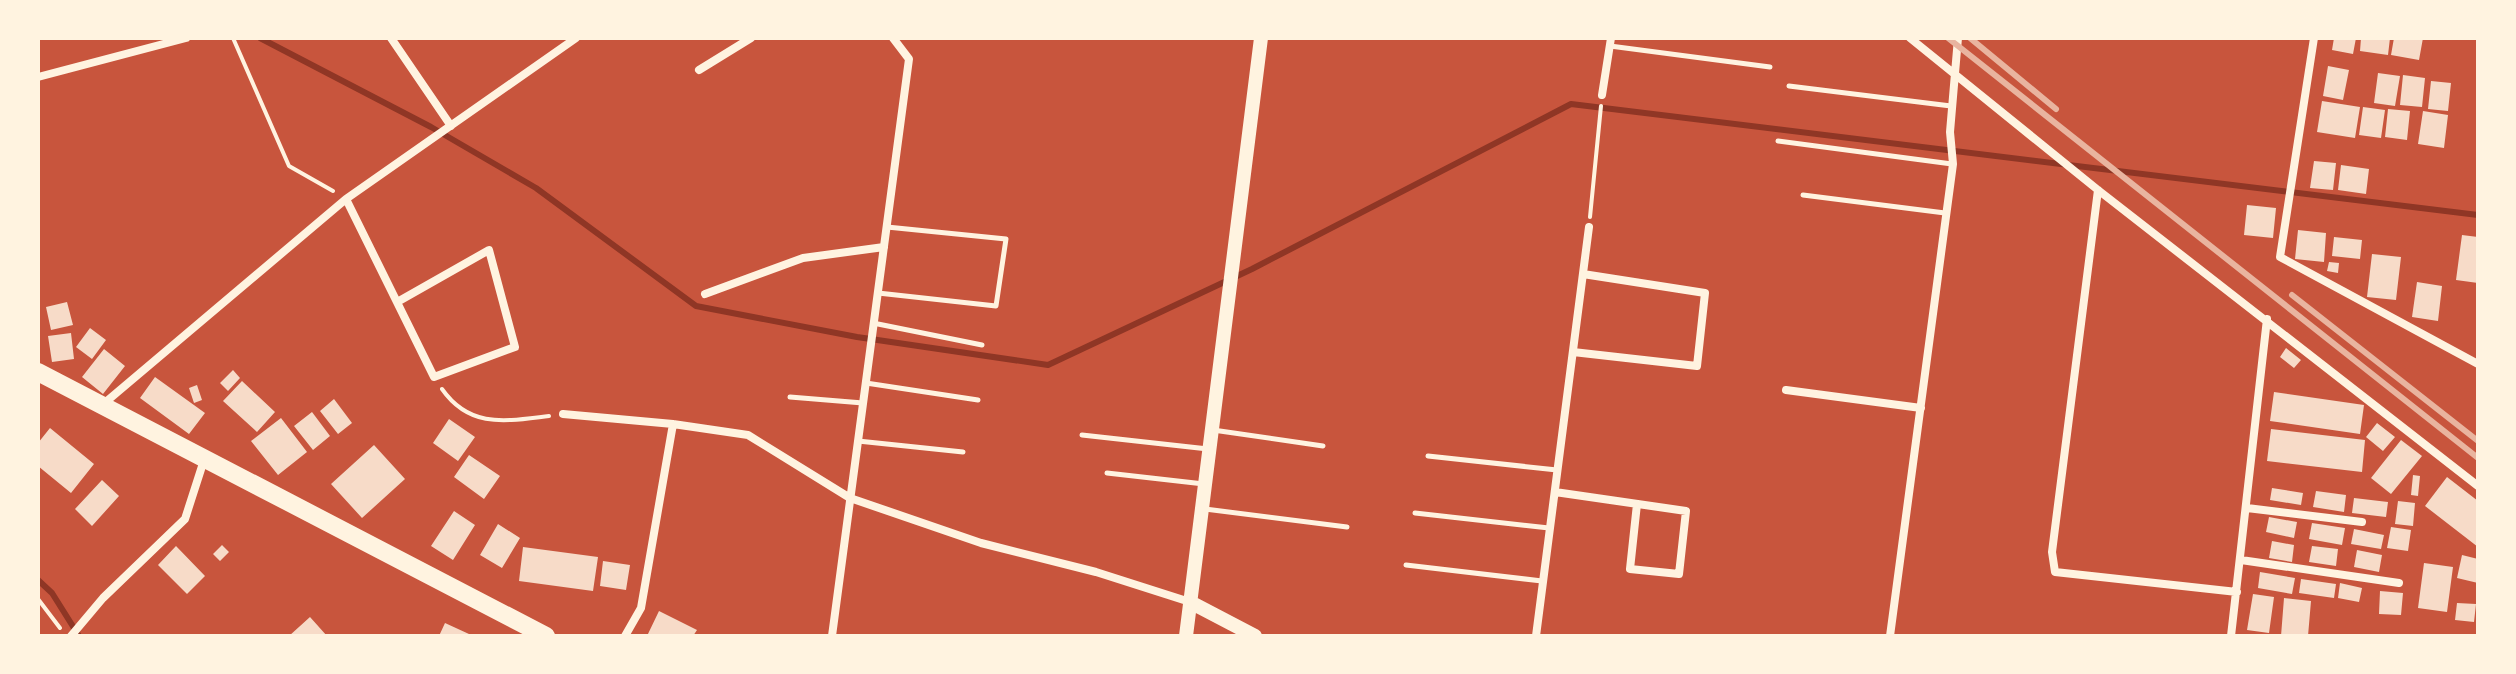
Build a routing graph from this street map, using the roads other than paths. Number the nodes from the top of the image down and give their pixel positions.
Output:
1 (186, 38) edge
2 (391, 38) edge
3 (576, 38) edge
4 (751, 38) edge
5 (893, 38) edge
6 (1261, 38) edge
7 (1910, 38) edge
8 (1958, 38) edge
9 (2314, 38) edge
10 (1611, 42) edge
11 (1770, 67) dead end
12 (699, 70) dead end
13 (1953, 72) junction
14 (38, 77) edge
15 (1789, 86) dead end
16 (1602, 95) road end
17 (1951, 106) junction
18 (451, 126) junction
19 (1778, 141) dead end
20 (1953, 164) junction
21 (2098, 190) junction
22 (1803, 195) dead end
23 (346, 199) junction
24 (1946, 213) junction
25 (886, 227) junction
26 (1589, 227) road end
27 (884, 247) junction
28 (1583, 274) junction
29 (877, 293) junction
30 (705, 294) dead end
31 (399, 301) junction
32 (2267, 319) junction
33 (873, 323) junction
34 (982, 345) dead end
35 (1573, 352) junction
36 (2478, 364) edge
37 (38, 372) edge
38 (866, 383) junction
39 (1786, 390) dead end
40 (790, 397) dead end
41 (978, 400) dead end
42 (863, 403) junction
43 (101, 407) junction
44 (1921, 408) junction
45 (563, 414) road end
46 (673, 424) junction
47 (1211, 430) junction
48 (1082, 435) dead end
49 (858, 441) junction
50 (1323, 446) dead end
51 (1209, 449) junction
52 (963, 452) dead end
53 (1428, 456) dead end
54 (204, 460) junction
55 (1558, 470) junction
56 (1107, 473) dead end
57 (1205, 484) junction
58 (2478, 486) edge
59 (1555, 492) junction
60 (850, 498) junction
61 (1637, 504) junction
62 (2247, 508) junction
63 (1202, 509) junction
64 (1415, 513) dead end
65 (2362, 522) dead end
66 (1347, 527) dead end
67 (1550, 528) junction
68 (2241, 560) junction
69 (1406, 565) dead end
70 (1543, 582) junction
71 (2399, 583) dead end
72 (2237, 592) junction
73 (1190, 602) junction
74 (537, 634) edge
75 (68, 636) edge
76 (625, 636) edge
77 (832, 636) edge
78 (1186, 636) edge
79 (1255, 636) edge
80 (1536, 636) edge
81 (1890, 636) edge
82 (2231, 636) edge

1 - 14 street
2 - 18 street
3 - 18 street
4 - 12 street
5 - 25 street
6 - 47 street
7 - 13 street
8 - 13 street
9 - 36 street
10 - 11 lane
10 - 16 street
13 - 17 street
13 - 21 street
15 - 17 lane
17 - 20 street
18 - 23 street
19 - 20 lane
20 - 24 street
21 - 32 street
21 - 72 street
22 - 24 lane
23 - 31 street
23 - 43 street
24 - 44 street
25 - 27 street
25 - 29 lane
26 - 28 street
27 - 29 street
27 - 30 street
28 - 35 street
28 - 35 street
29 - 33 street
31 - 31 street
32 - 58 street
32 - 62 street
33 - 34 lane
33 - 38 street
35 - 55 street
37 - 43 main road
38 - 41 lane
38 - 42 street
39 - 44 street
40 - 42 lane
42 - 49 street
43 - 54 main road
44 - 81 street
45 - 46 street
46 - 60 street
46 - 76 street
47 - 50 lane
47 - 51 street
48 - 51 lane
49 - 52 lane
49 - 60 street
51 - 57 street
53 - 55 lane
54 - 74 main road
54 - 75 street
55 - 59 street
56 - 57 lane
57 - 63 street
59 - 61 street
59 - 67 street
60 - 73 street
60 - 77 street
61 - 61 street
62 - 65 street
62 - 68 street
63 - 66 lane
63 - 73 street
64 - 67 lane
67 - 70 street
68 - 71 street
68 - 72 street
69 - 70 lane
70 - 80 street
72 - 82 street
73 - 78 street
73 - 79 street

